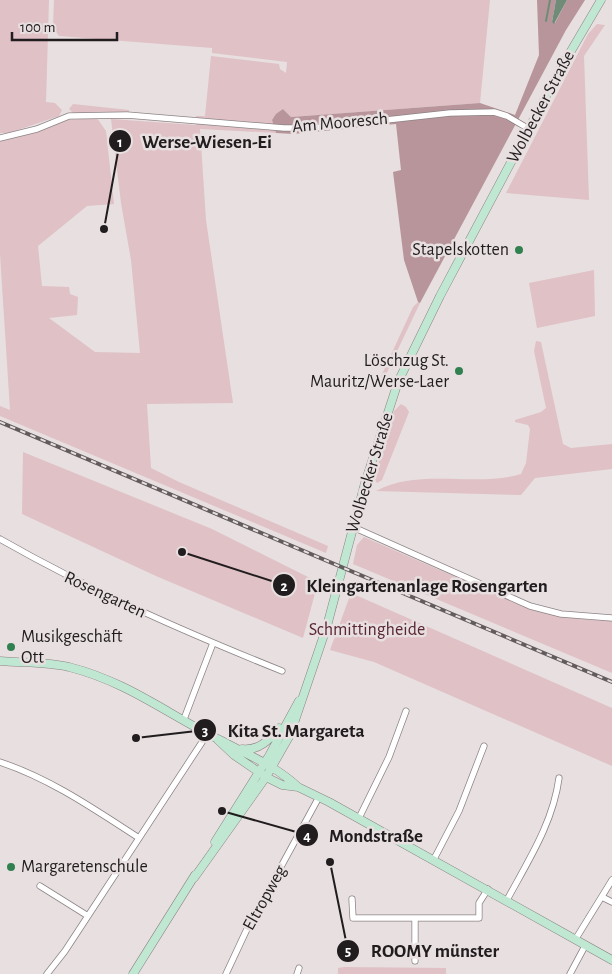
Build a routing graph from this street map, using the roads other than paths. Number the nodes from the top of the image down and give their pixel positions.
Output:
1 (602, 0) edge
2 (529, 129) junction
3 (0, 138) edge
4 (353, 527) junction
5 (0, 540) edge
6 (612, 618) edge
7 (213, 643) junction
8 (0, 661) edge
9 (282, 671) dead end
10 (305, 691) junction
11 (406, 711) dead end
12 (289, 716) junction
13 (184, 719) junction
14 (208, 733) junction
15 (218, 740) junction
16 (484, 746) dead end
17 (236, 748) junction
18 (0, 762) edge
19 (264, 764) junction
20 (271, 769) junction
21 (259, 772) junction
22 (266, 778) junction
23 (559, 778) dead end
24 (298, 788) junction
25 (320, 797) junction
26 (359, 818) junction
27 (138, 838) junction
28 (434, 859) junction
29 (194, 878) junction
30 (612, 880) edge
31 (40, 886) dead end
32 (488, 889) junction
33 (602, 897) junction
34 (352, 899) dead end
35 (507, 900) junction
36 (612, 902) edge
37 (88, 916) junction
38 (415, 919) junction
39 (576, 940) junction
40 (585, 946) junction
41 (612, 960) edge
42 (415, 961) dead end
43 (48, 974) edge
44 (133, 974) edge
45 (226, 974) edge
46 (570, 974) edge

1 - 2 main road, Wolbecker Straße
2 - 3 street, Am Mooresch
2 - 4 main road, Wolbecker Straße
4 - 6 street
4 - 10 main road, Wolbecker Straße
5 - 7 street, Rosengarten
7 - 9 street, Rosengarten
7 - 13 street
8 - 13 main road
10 - 12 main road, Wolbecker Straße
10 - 20 main road, Wolbecker Straße
11 - 26 street
12 - 17 main road
12 - 19 main road, Wolbecker Straße
13 - 14 main road
14 - 15 main road
14 - 27 street
15 - 17 main road
15 - 21 main road
16 - 28 street
17 - 19 main road
18 - 27 street
19 - 20 main road
19 - 21 main road, Wolbecker Straße
20 - 22 main road, Wolbecker Straße
20 - 24 main road
21 - 22 main road
21 - 29 main road, Wolbecker Straße
22 - 24 main road
22 - 29 main road, Wolbecker Straße
23 - 35 street
24 - 25 main road
25 - 26 main road
25 - 45 street, Eltropweg
26 - 28 main road
27 - 37 street
28 - 32 main road
29 - 44 main road, Wolbecker Straße
30 - 33 street
31 - 37 street
32 - 35 main road
32 - 38 street
33 - 36 street
33 - 39 street
34 - 38 street
35 - 39 main road
37 - 43 street
38 - 42 street
39 - 40 main road
40 - 41 main road
40 - 46 street

